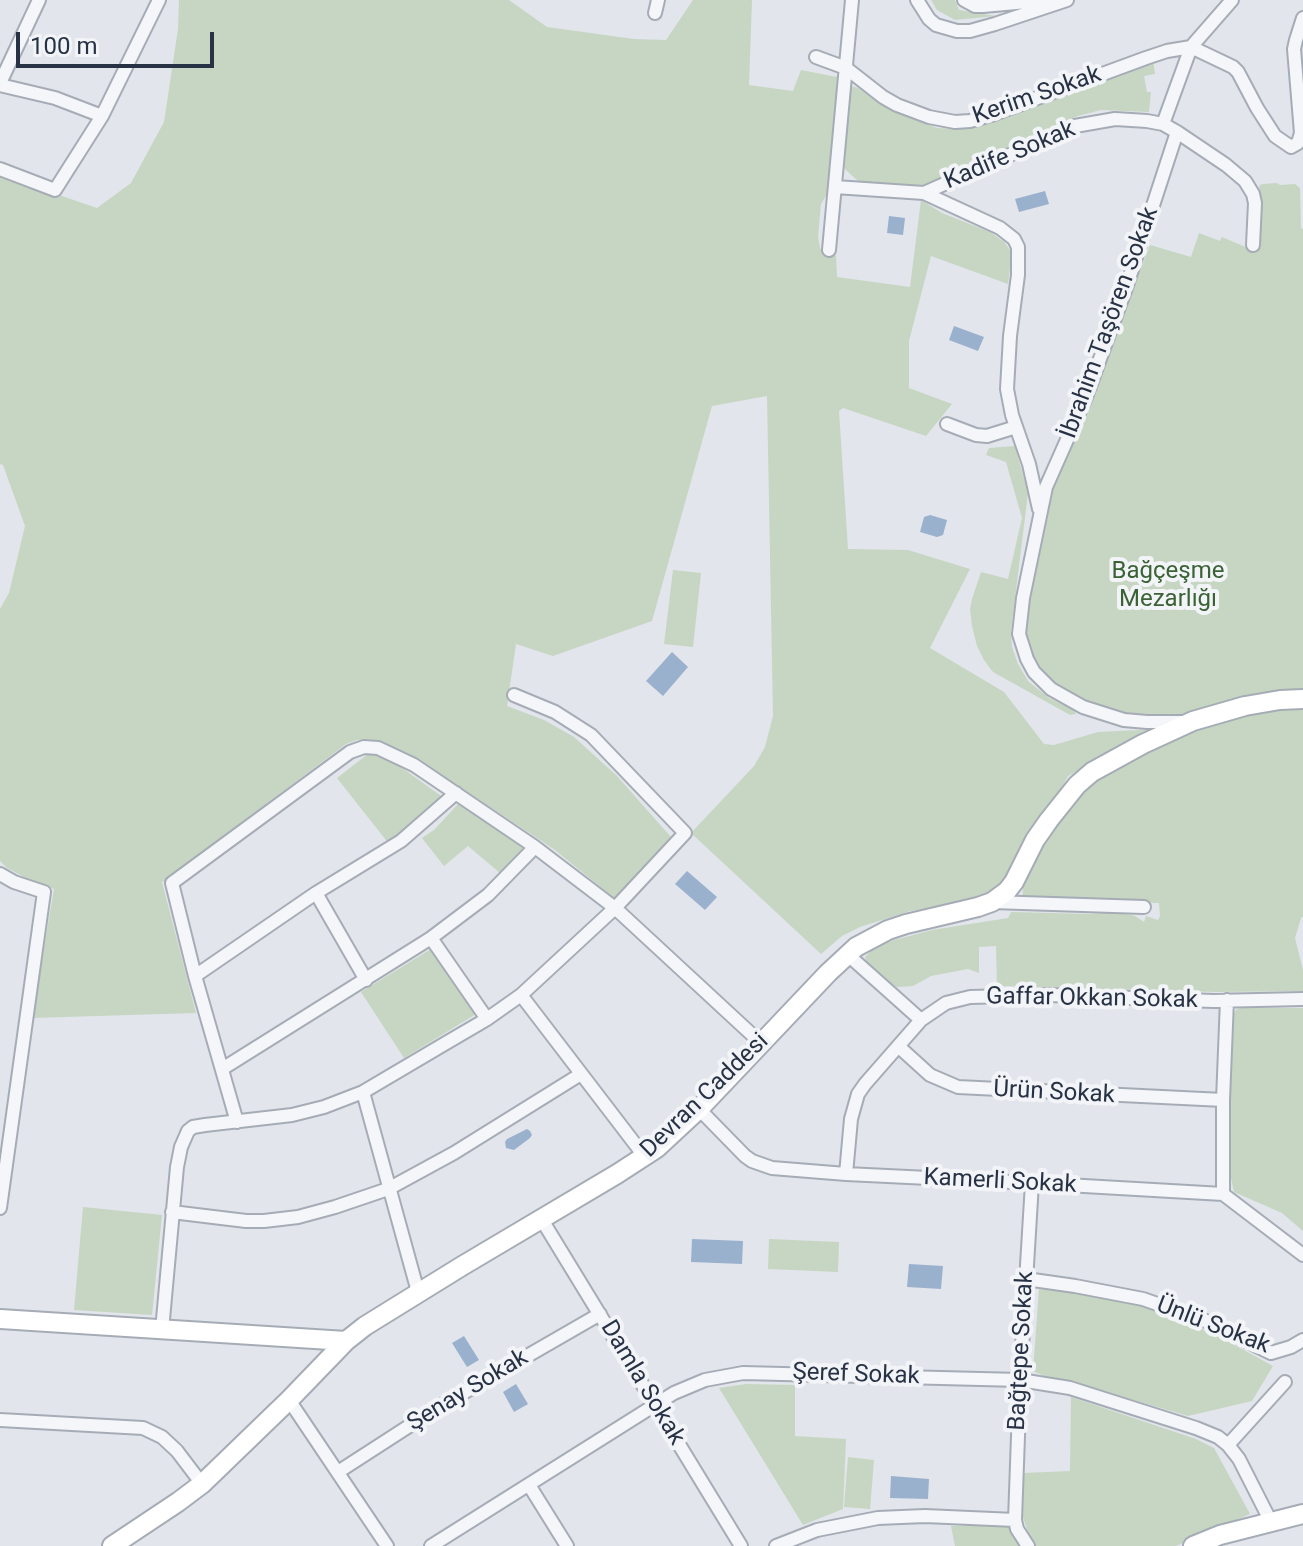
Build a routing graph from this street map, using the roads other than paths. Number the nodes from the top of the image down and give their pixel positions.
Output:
1 (39, 0) edge
2 (159, 0) edge
3 (852, 0) edge
4 (917, 0) edge
5 (964, 0) edge
6 (1049, 0) edge
7 (1067, 0) edge
8 (1232, 0) edge
9 (1303, 18) edge
10 (1191, 47) junction
11 (816, 57) dead end
12 (846, 68) junction
13 (1, 82) edge
14 (102, 116) junction
15 (1163, 124) junction
16 (1177, 132) junction
17 (0, 169) edge
18 (835, 187) junction
19 (924, 193) junction
20 (1253, 245) dead end
21 (829, 250) dead end
22 (947, 424) dead end
23 (1016, 427) junction
24 (1040, 512) junction
25 (514, 695) dead end
26 (1303, 699) edge
27 (1193, 721) junction
28 (456, 793) junction
29 (535, 847) junction
30 (0, 874) edge
31 (316, 893) junction
32 (992, 902) junction
33 (1144, 907) dead end
34 (615, 908) junction
35 (431, 938) junction
36 (847, 954) junction
37 (195, 976) junction
38 (366, 980) junction
39 (521, 995) junction
40 (1303, 999) edge
41 (1227, 1000) junction
42 (487, 1019) junction
43 (921, 1020) junction
44 (761, 1043) junction
45 (898, 1046) junction
46 (222, 1069) junction
47 (581, 1074) junction
48 (363, 1092) junction
49 (1223, 1100) junction
50 (699, 1109) junction
51 (237, 1122) junction
52 (645, 1157) junction
53 (846, 1174) junction
54 (1032, 1183) junction
55 (388, 1189) junction
56 (1223, 1194) junction
57 (0, 1199) edge
58 (0, 1208) edge
59 (172, 1212) junction
60 (542, 1220) junction
61 (1303, 1255) edge
62 (1026, 1279) junction
63 (418, 1292) junction
64 (600, 1314) junction
65 (0, 1319) edge
66 (162, 1330) junction
67 (1303, 1340) edge
68 (346, 1341) junction
69 (1020, 1380) junction
70 (1285, 1382) dead end
71 (289, 1400) junction
72 (655, 1404) junction
73 (0, 1420) edge
74 (1228, 1445) junction
75 (338, 1472) junction
76 (202, 1484) junction
77 (529, 1485) junction
78 (1303, 1514) edge
79 (1015, 1520) junction
80 (1271, 1522) junction
81 (1218, 1541) edge
82 (112, 1546) edge
83 (387, 1546) edge
84 (431, 1546) edge
85 (567, 1546) edge
86 (741, 1546) edge
87 (776, 1546) edge
88 (1028, 1546) edge
89 (1193, 1546) edge

1 - 13 street
2 - 14 street
3 - 12 street
4 - 7 street
5 - 6 street
8 - 10 street
9 - 10 street
10 - 12 street, Kerim Sokak
10 - 15 street
11 - 12 street, Kerim Sokak
12 - 18 street
13 - 14 street
14 - 17 street
15 - 16 street, Kadife Sokak
15 - 19 street, Kadife Sokak
16 - 20 street, Kadife Sokak
16 - 24 street, İbrahim Taşören Sokak
18 - 19 street, Kadife Sokak
18 - 21 street
19 - 23 street
22 - 23 street
23 - 24 street
24 - 27 street, İbrahim Taşören Sokak
25 - 34 street
26 - 27 main road
27 - 32 main road
28 - 29 street
28 - 31 street
28 - 37 street
29 - 34 street
29 - 35 street
30 - 57 street
31 - 37 street
31 - 38 street
32 - 33 street
32 - 36 main road, Devran Caddesi
34 - 39 street
34 - 44 street
35 - 38 street
35 - 42 street
36 - 43 street
36 - 44 main road, Devran Caddesi
37 - 46 street
38 - 46 street
39 - 42 street
39 - 47 street
40 - 41 street, Gaffar Okkan Sokak
41 - 43 street, Gaffar Okkan Sokak
41 - 49 street
42 - 48 street
43 - 45 street, Gaffar Okkan Sokak
44 - 50 main road, Devran Caddesi
45 - 49 street, Ürün Sokak
45 - 53 street, Gaffar Okkan Sokak
46 - 51 street
47 - 52 street
47 - 55 street
48 - 51 street
48 - 55 street
49 - 56 street
50 - 52 main road, Devran Caddesi
50 - 53 street, Kamerli Sokak
51 - 59 street
52 - 60 main road, Devran Caddesi
53 - 54 street, Kamerli Sokak
54 - 56 street, Kamerli Sokak
54 - 62 street, Bağtepe Sokak
55 - 59 street
55 - 63 street
56 - 61 street
57 - 58 street
59 - 66 street
60 - 63 main road, Devran Caddesi
60 - 64 street, Damla Sokak
62 - 67 street, Ünlü Sokak
62 - 69 street, Bağtepe Sokak
63 - 68 main road, Devran Caddesi
64 - 72 street, Damla Sokak
64 - 75 street, Şenay Sokak
65 - 66 main road
66 - 68 main road
68 - 71 main road, Devran Caddesi
69 - 72 street, Şeref Sokak
69 - 74 street, Şeref Sokak
69 - 79 street, Bağtepe Sokak
70 - 74 street
71 - 75 street
71 - 76 main road, Devran Caddesi
72 - 77 street, Şeref Sokak
72 - 86 street, Damla Sokak
73 - 76 street
74 - 80 street
75 - 83 street
76 - 82 main road, Devran Caddesi
77 - 84 street, Şeref Sokak
77 - 85 street
78 - 80 main road
79 - 87 street
79 - 88 street, Bağtepe Sokak
80 - 81 main road
81 - 89 main road

